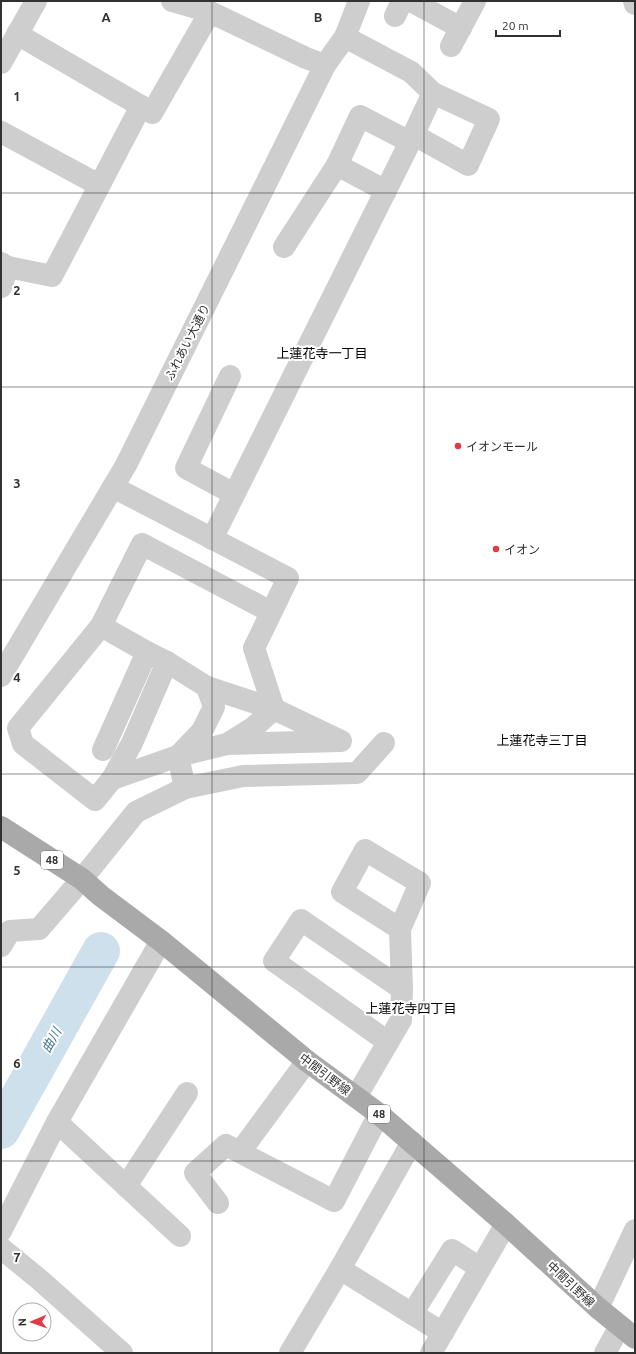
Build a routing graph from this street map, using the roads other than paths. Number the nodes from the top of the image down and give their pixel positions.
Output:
1 (36, 1) edge
2 (172, 1) edge
3 (359, 1) edge
4 (411, 1) edge
5 (474, 1) edge
6 (634, 1) edge
7 (635, 4) edge
8 (210, 12) junction
9 (17, 34) junction
10 (345, 37) junction
11 (1, 63) edge
12 (325, 65) junction
13 (433, 93) junction
14 (141, 106) junction
15 (1, 132) edge
16 (412, 138) junction
17 (337, 165) junction
18 (99, 185) junction
19 (386, 191) junction
20 (284, 247) dead end
21 (3, 272) edge
22 (230, 376) dead end
23 (113, 487) junction
24 (234, 494) junction
25 (212, 539) junction
26 (272, 612) junction
27 (101, 626) junction
28 (147, 652) junction
29 (167, 662) junction
30 (1, 676) edge
31 (206, 687) junction
32 (274, 709) junction
33 (384, 743) dead end
34 (227, 744) junction
35 (103, 750) dead end
36 (178, 756) junction
37 (112, 779) junction
38 (185, 788) junction
39 (1, 827) edge
40 (82, 879) junction
41 (400, 930) dead end
42 (156, 937) junction
43 (1, 946) edge
44 (402, 989) junction
45 (388, 1042) junction
46 (307, 1062) junction
47 (187, 1093) dead end
48 (356, 1097) junction
49 (379, 1114) junction
50 (57, 1122) junction
51 (412, 1142) junction
52 (240, 1152) junction
53 (126, 1186) junction
54 (218, 1203) dead end
55 (506, 1224) junction
56 (635, 1230) edge
57 (1, 1231) edge
58 (180, 1236) dead end
59 (1, 1248) edge
60 (480, 1268) junction
61 (340, 1269) junction
62 (598, 1308) junction
63 (412, 1314) junction
64 (628, 1332) edge
65 (443, 1333) junction
66 (122, 1353) edge
67 (290, 1353) edge
68 (431, 1353) edge
69 (605, 1353) edge

1 - 9 street
2 - 8 street
3 - 10 street, ふれあい大通り
4 - 5 street
6 - 7 street
8 - 12 street
8 - 14 street
9 - 11 street
9 - 14 street
10 - 12 street, ふれあい大通り
10 - 13 street
12 - 23 street, ふれあい大通り
13 - 16 street
13 - 16 street
14 - 18 street
15 - 18 street
16 - 17 street
16 - 19 street
17 - 19 street
17 - 20 street
18 - 21 street
19 - 24 street
22 - 24 street
23 - 25 street
23 - 30 street, ふれあい大通り
24 - 25 street
25 - 26 street
26 - 27 street
26 - 32 street
27 - 28 street
27 - 37 street
28 - 29 street
28 - 35 street
29 - 31 street
29 - 37 street
31 - 32 street
31 - 36 street
32 - 34 street
32 - 34 street
33 - 38 street
34 - 36 street
36 - 37 street
36 - 38 street
38 - 40 street
39 - 40 main road, 中間引野線 / 48
40 - 42 main road, 中間引野線 / 48
40 - 43 street
41 - 44 street
42 - 46 main road, 中間引野線 / 48
42 - 50 street
44 - 45 street
44 - 45 street
45 - 48 street
46 - 48 main road, 中間引野線 / 48
46 - 52 street
47 - 53 street
48 - 49 main road, 中間引野線 / 48
49 - 51 main road, 中間引野線 / 48
49 - 52 street
50 - 53 street
50 - 57 street
51 - 55 main road, 中間引野線 / 48
51 - 61 street
52 - 54 street
53 - 58 street
55 - 60 street
55 - 62 main road, 中間引野線 / 48
56 - 62 street
59 - 66 street
60 - 63 street
60 - 65 street
61 - 63 street
61 - 67 street
62 - 64 main road, 中間引野線 / 48
63 - 65 street
64 - 69 street
65 - 68 street

